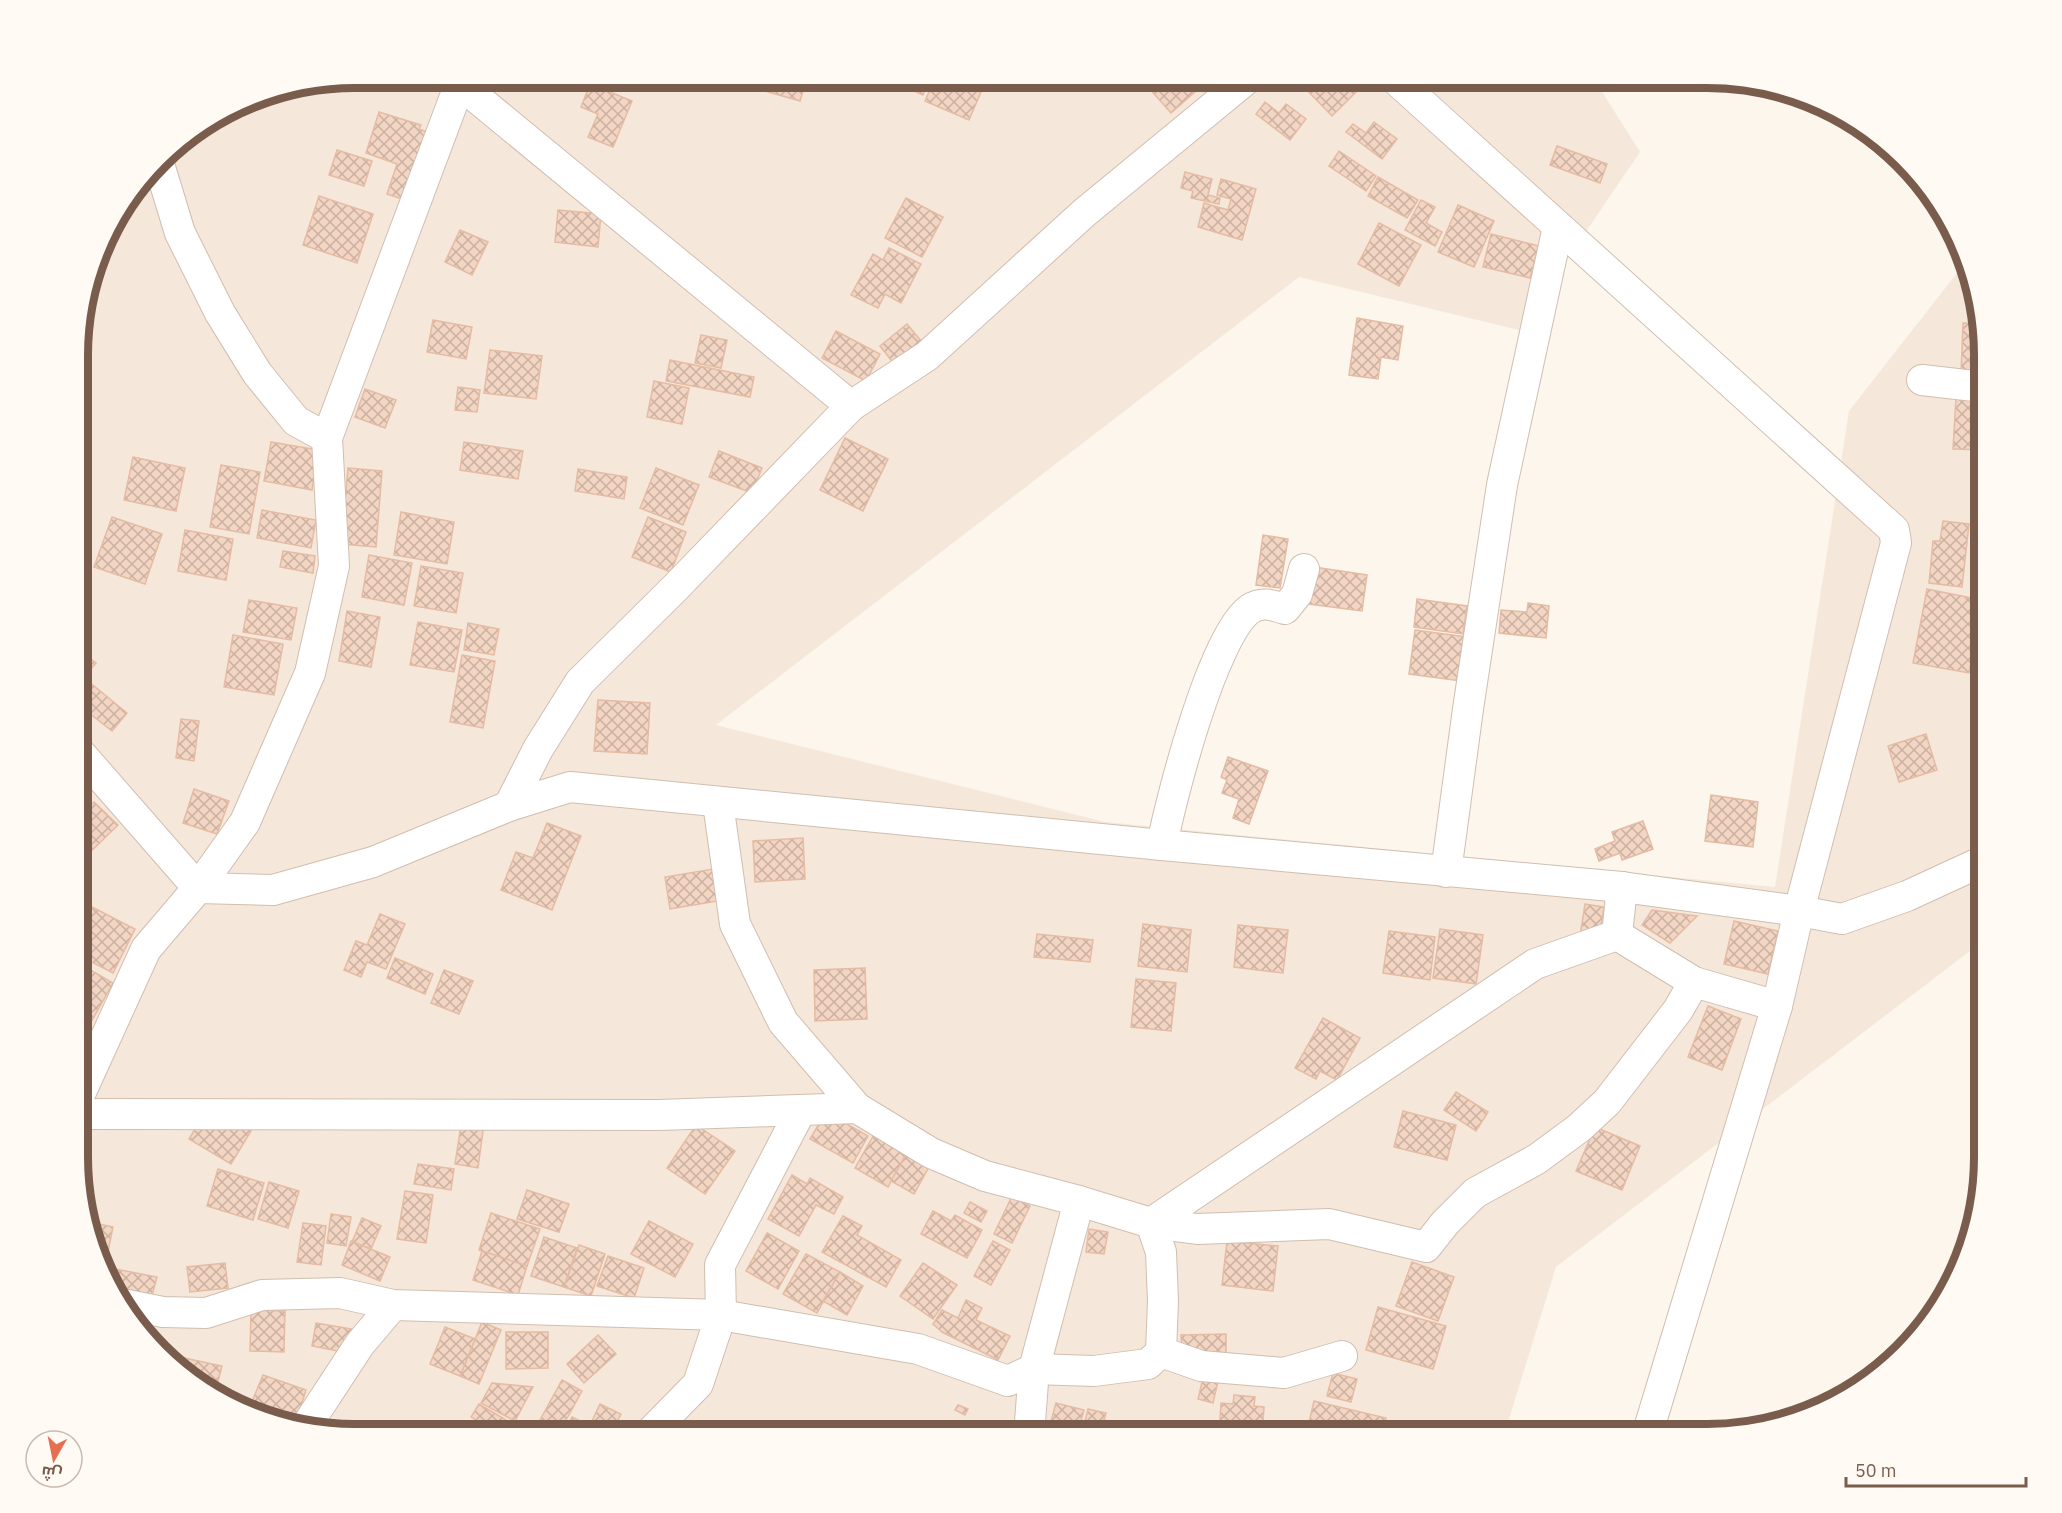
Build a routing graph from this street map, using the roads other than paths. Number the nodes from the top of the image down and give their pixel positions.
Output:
1 (459, 88) edge
2 (470, 88) edge
3 (1236, 88) edge
4 (1405, 88) edge
5 (162, 173) edge
6 (1558, 226) junction
7 (1922, 380) dead end
8 (1973, 386) edge
9 (851, 406) junction
10 (327, 438) junction
11 (1304, 569) dead end
12 (88, 762) edge
13 (718, 803) junction
14 (509, 806) junction
15 (1162, 845) junction
16 (1973, 866) edge
17 (1446, 872) junction
18 (1622, 887) junction
19 (198, 888) junction
20 (1799, 911) junction
21 (1617, 935) junction
22 (1694, 982) junction
23 (1777, 1006) junction
24 (88, 1076) edge
25 (857, 1108) junction
26 (801, 1110) junction
27 (88, 1114) edge
28 (1079, 1201) junction
29 (1151, 1222) junction
30 (393, 1305) junction
31 (134, 1306) edge
32 (721, 1315) junction
33 (1161, 1352) junction
34 (1342, 1356) dead end
35 (1034, 1369) junction
36 (310, 1420) edge
37 (659, 1424) edge
38 (1030, 1424) edge
39 (1650, 1424) edge

1 - 10 street
2 - 9 street
3 - 9 street
4 - 6 street
5 - 10 street
6 - 17 street
6 - 20 street
7 - 8 street
9 - 14 street
10 - 19 street
11 - 15 street
12 - 19 street
13 - 14 street
13 - 15 street
13 - 25 street
14 - 19 street
15 - 17 street
16 - 20 street
17 - 18 street
18 - 20 street
18 - 21 street
19 - 24 street
20 - 23 street
21 - 22 street
21 - 29 street
22 - 23 street
22 - 29 street
23 - 39 street
25 - 26 street
25 - 28 street
26 - 27 street
26 - 32 street
28 - 29 street
28 - 35 street
29 - 33 street
30 - 31 street
30 - 32 street
30 - 36 street
32 - 35 street
32 - 37 street
33 - 34 street
33 - 35 street
35 - 38 street

